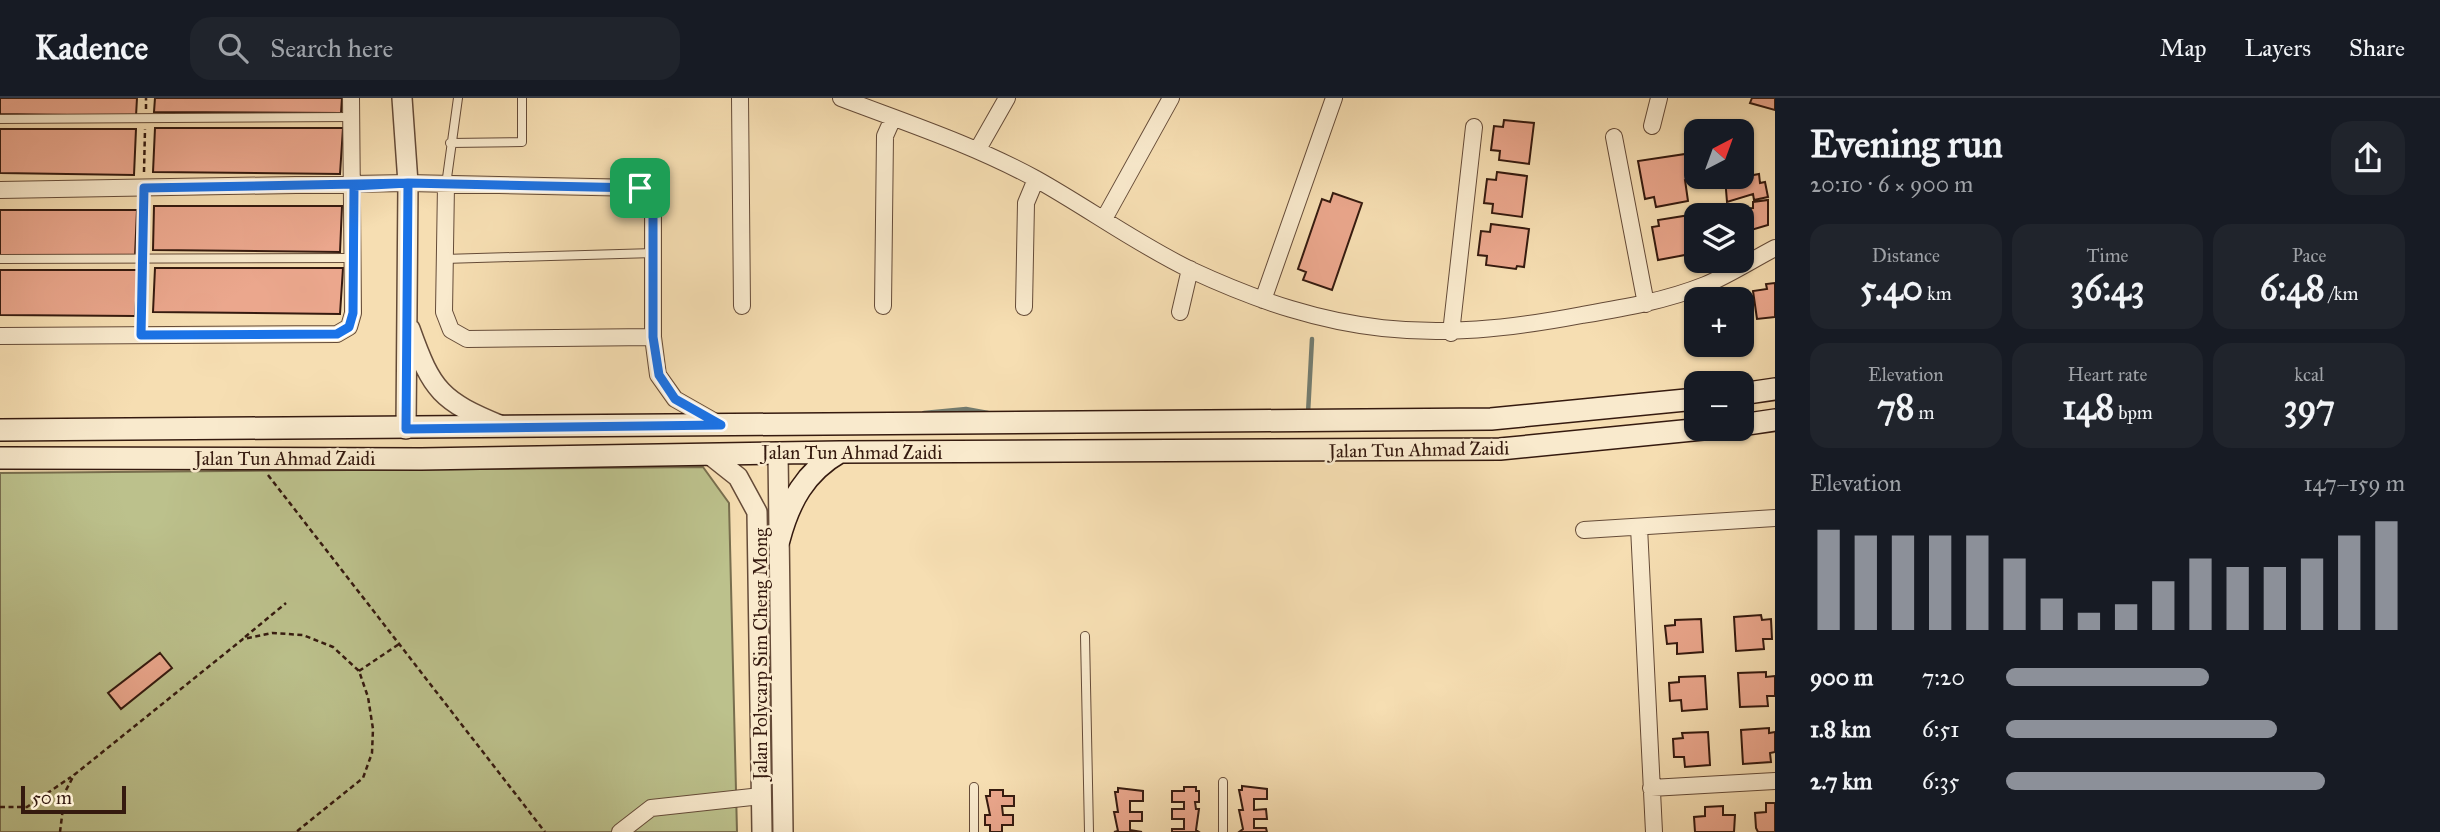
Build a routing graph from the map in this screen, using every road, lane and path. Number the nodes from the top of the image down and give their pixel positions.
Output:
1 (146, 98) edge
2 (351, 98) edge
3 (402, 98) edge
4 (458, 98) edge
5 (522, 98) edge
6 (740, 98) edge
7 (841, 98) edge
8 (1007, 98) edge
9 (1171, 98) edge
10 (1334, 98) edge
11 (1659, 98) edge
12 (352, 117) junction
13 (145, 118) junction
14 (894, 118) junction
15 (0, 119) edge
16 (1652, 126) dead end
17 (1474, 127) dead end
18 (1614, 137) dead end
19 (450, 143) junction
20 (978, 149) junction
21 (1036, 179) junction
22 (408, 183) junction
23 (446, 185) junction
24 (354, 186) junction
25 (144, 188) junction
26 (0, 190) edge
27 (1104, 219) junction
28 (1775, 248) edge
29 (654, 253) junction
30 (143, 258) junction
31 (353, 258) junction
32 (0, 259) edge
33 (444, 259) junction
34 (1190, 269) junction
35 (1264, 300) junction
36 (1646, 304) junction
37 (741, 306) dead end
38 (883, 306) dead end
39 (1024, 307) dead end
40 (1180, 312) dead end
41 (406, 318) junction
42 (1451, 333) junction
43 (141, 335) junction
44 (0, 336) edge
45 (653, 337) junction
46 (1775, 389) edge
47 (1754, 392) edge
48 (1684, 400) edge
49 (1775, 420) edge
50 (1754, 423) edge
51 (721, 425) junction
52 (507, 428) junction
53 (406, 429) junction
54 (0, 430) edge
55 (1684, 431) edge
56 (840, 452) junction
57 (778, 453) junction
58 (709, 454) junction
59 (0, 458) edge
60 (255, 458) junction
61 (1775, 518) edge
62 (1639, 527) junction
63 (1584, 530) dead end
64 (779, 540) junction
65 (286, 603) dead end
66 (1086, 636) dead end
67 (243, 639) junction
68 (399, 644) junction
69 (359, 671) junction
70 (780, 710) junction
71 (74, 775) junction
72 (1775, 781) edge
73 (1223, 782) dead end
74 (974, 787) dead end
75 (1651, 788) junction
76 (761, 796) junction
77 (0, 807) edge
78 (60, 832) edge
79 (296, 832) edge
80 (545, 832) edge
81 (620, 832) edge
82 (762, 832) edge
83 (783, 832) edge
84 (974, 832) edge
85 (1089, 832) edge
86 (1223, 832) edge
87 (1654, 832) edge

1 - 13 path
2 - 12 street
3 - 22 street
4 - 19 lane
5 - 19 lane
6 - 37 street
7 - 14 street
8 - 20 street
9 - 27 street
10 - 35 street
11 - 16 street
12 - 13 lane
12 - 24 street
13 - 15 lane
13 - 25 path
14 - 20 street
14 - 38 street
17 - 42 street
18 - 36 street
19 - 23 lane
20 - 21 street
21 - 27 street
21 - 39 street
22 - 23 street
22 - 24 street
22 - 41 street
23 - 29 street
23 - 33 street
24 - 25 street
24 - 31 street
25 - 26 street
25 - 30 path
27 - 34 street
28 - 36 street
29 - 33 lane
29 - 45 street
30 - 31 lane
30 - 32 lane
30 - 43 path
31 - 43 street
33 - 45 street
34 - 35 street
34 - 40 street
35 - 42 street
36 - 42 street
41 - 52 street
41 - 53 street
43 - 44 street
45 - 51 street
46 - 47 main road
48 - 51 main road, Jalan Tun Ahmad Zaidi
49 - 50 main road
51 - 52 main road, Jalan Tun Ahmad Zaidi
52 - 53 main road, Jalan Tun Ahmad Zaidi
53 - 54 main road, Jalan Tun Ahmad Zaidi
55 - 56 main road, Jalan Tun Ahmad Zaidi
56 - 57 main road, Jalan Tun Ahmad Zaidi
56 - 64 main road
57 - 58 main road, Jalan Tun Ahmad Zaidi
57 - 64 street, Jalan Polycarp Sim Cheng Mong
58 - 60 main road, Jalan Tun Ahmad Zaidi
58 - 76 street, Jalan Polycarp Sim Cheng Mong
59 - 60 main road, Jalan Tun Ahmad Zaidi
60 - 68 path
61 - 62 street
62 - 63 street
62 - 75 street
64 - 70 street, Jalan Polycarp Sim Cheng Mong
65 - 67 path
66 - 85 lane
67 - 69 path
67 - 71 path
68 - 69 path
68 - 80 path
69 - 79 path
70 - 76 street
70 - 83 street, Jalan Polycarp Sim Cheng Mong
71 - 77 path
71 - 78 path
72 - 75 street
73 - 86 lane
74 - 84 lane
75 - 87 street
76 - 81 street
76 - 82 street, Jalan Polycarp Sim Cheng Mong

